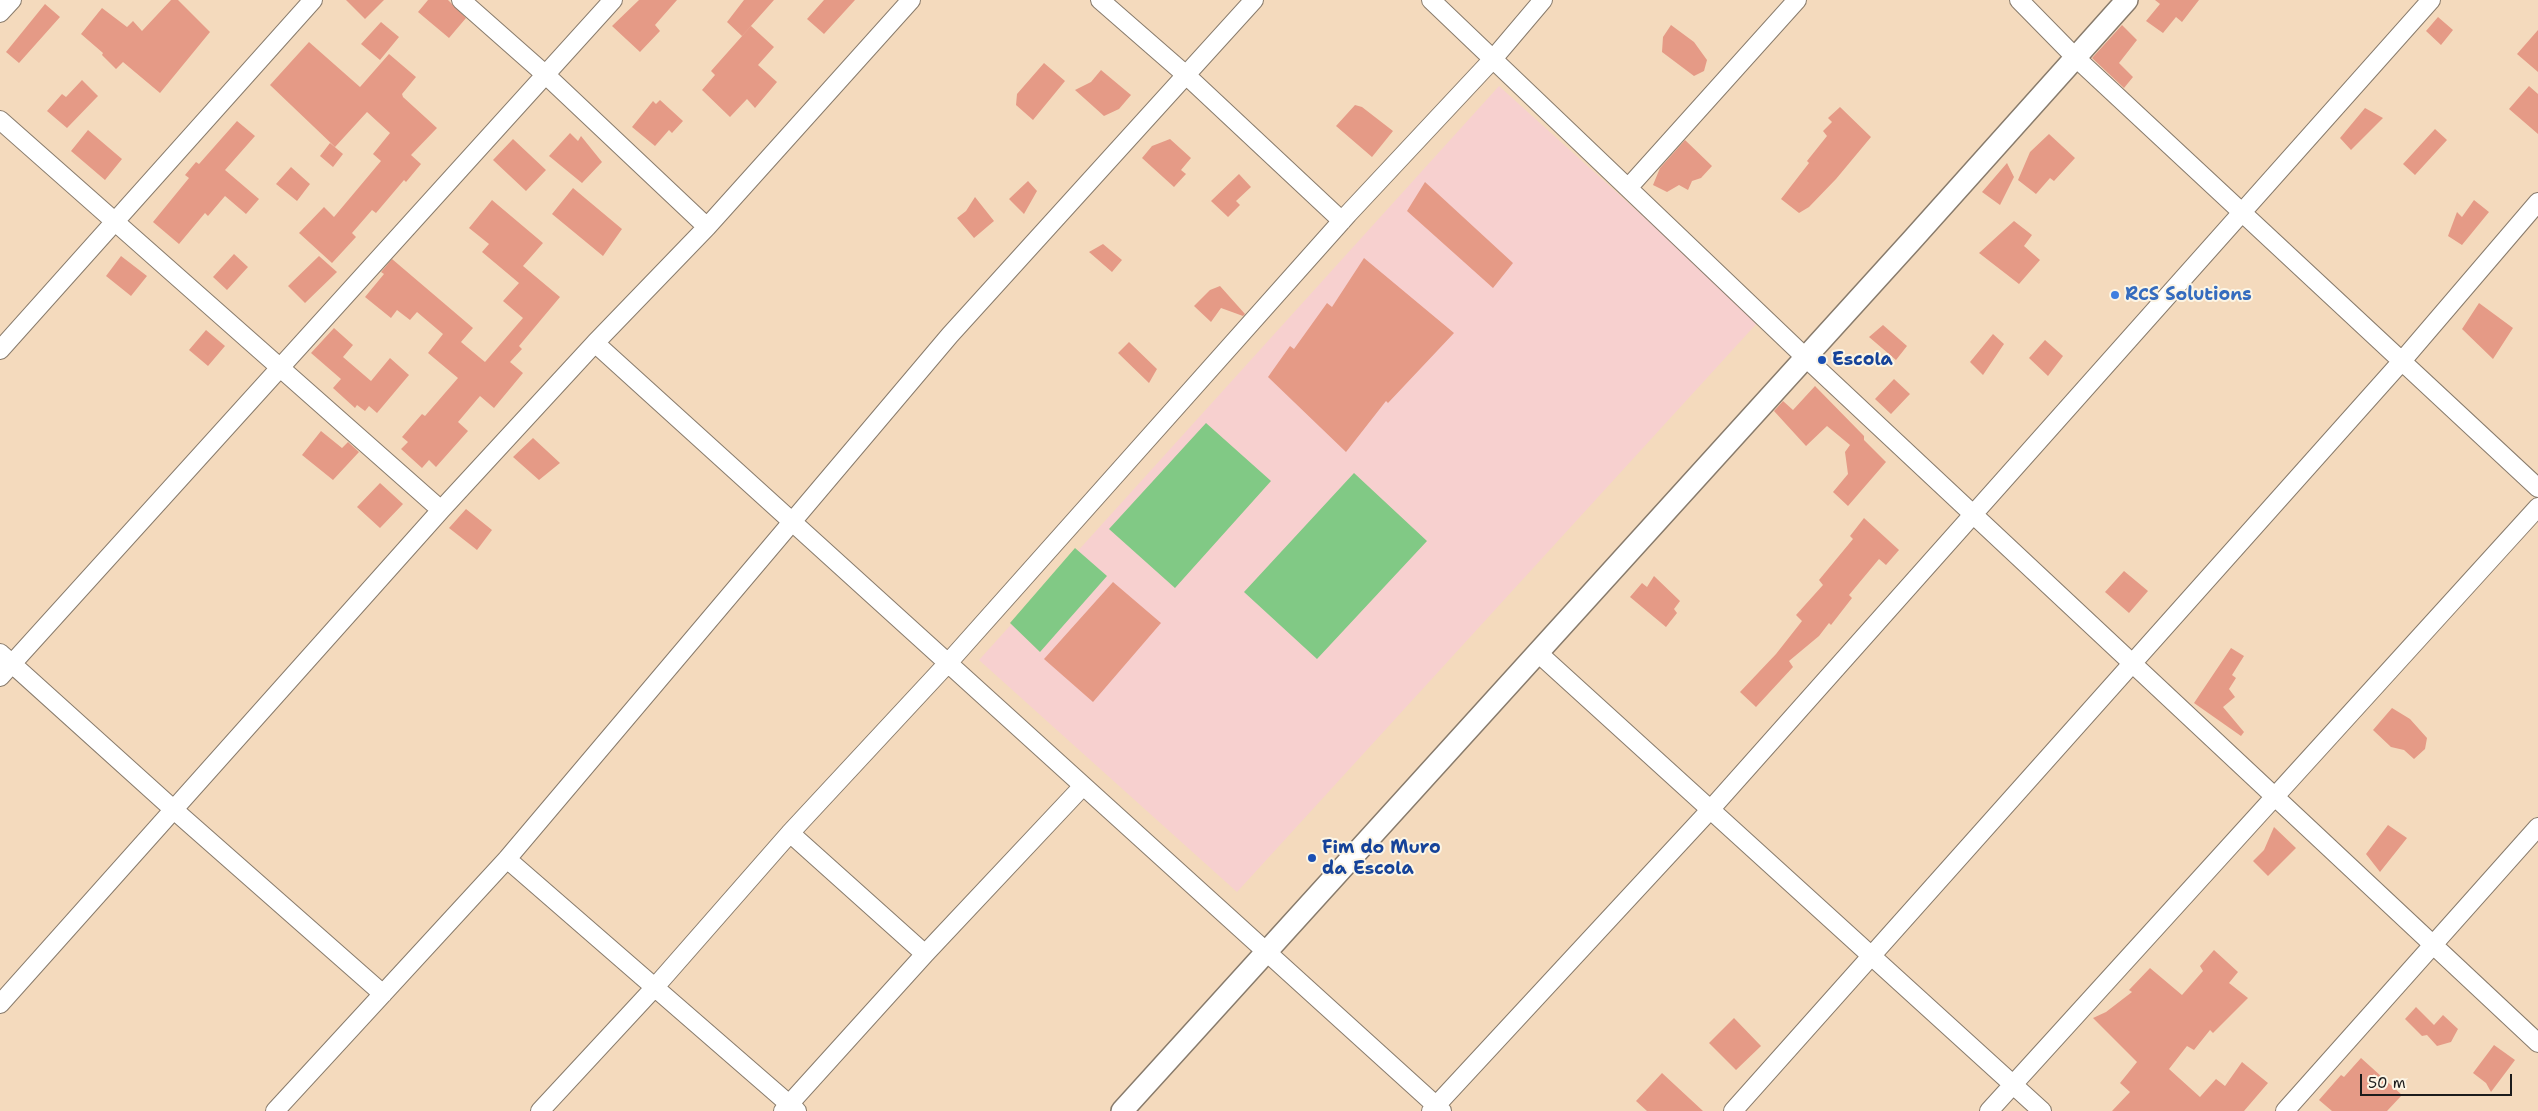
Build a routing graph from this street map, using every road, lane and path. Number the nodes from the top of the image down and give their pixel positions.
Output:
1 (12, 0) edge
2 (313, 0) edge
3 (461, 0) edge
4 (614, 0) edge
5 (911, 0) edge
6 (1100, 0) edge
7 (1254, 0) edge
8 (1431, 0) edge
9 (1543, 0) edge
10 (1797, 0) edge
11 (2019, 0) edge
12 (2127, 0) edge
13 (2431, 0) edge
14 (0, 13) edge
15 (2075, 58) junction
16 (1493, 59) junction
17 (1186, 75) junction
18 (547, 76) junction
19 (0, 120) edge
20 (1628, 188) junction
21 (2538, 202) edge
22 (2242, 213) junction
23 (1342, 221) junction
24 (116, 222) junction
25 (707, 227) junction
26 (596, 343) junction
27 (0, 350) edge
28 (1805, 357) junction
29 (2402, 362) junction
30 (280, 367) junction
31 (2538, 488) edge
32 (2538, 507) edge
33 (441, 510) junction
34 (1974, 514) junction
35 (790, 520) junction
36 (1537, 652) junction
37 (6, 658) edge
38 (948, 663) junction
39 (2133, 664) junction
40 (0, 677) edge
41 (1083, 786) junction
42 (2275, 797) junction
43 (172, 809) junction
44 (1710, 810) junction
45 (2538, 827) edge
46 (790, 833) junction
47 (506, 859) junction
48 (2432, 944) junction
49 (1266, 952) junction
50 (925, 954) junction
51 (1870, 955) junction
52 (655, 986) junction
53 (383, 994) junction
54 (0, 1004) edge
55 (2538, 1043) edge
56 (2012, 1084) junction
57 (790, 1109) edge
58 (1436, 1109) edge
59 (275, 1111) edge
60 (540, 1111) edge
61 (1122, 1111) edge
62 (1733, 1111) edge
63 (1989, 1111) edge
64 (2042, 1111) edge
65 (2285, 1111) edge

1 - 14 street
2 - 24 street
3 - 18 street
4 - 18 street
5 - 25 street
6 - 17 street
7 - 17 street
8 - 16 street
9 - 16 street
10 - 20 street
11 - 15 street
12 - 15 street
13 - 22 street
15 - 22 street
15 - 28 street
16 - 20 street
16 - 23 street
17 - 23 street
17 - 35 street
18 - 25 street
18 - 30 street
19 - 24 street
20 - 28 street
21 - 29 street
22 - 29 street
22 - 34 street
23 - 38 street
24 - 27 street
24 - 30 street
25 - 26 street
26 - 33 street
26 - 35 street
28 - 34 street
28 - 36 street
29 - 31 street
29 - 39 street
30 - 33 street
30 - 37 street
32 - 42 street
33 - 43 street
34 - 39 street
34 - 44 street
35 - 38 street
35 - 47 street
36 - 44 street
36 - 49 street
37 - 40 street
37 - 43 street
38 - 41 street
38 - 46 street
39 - 42 street
39 - 51 street
41 - 49 street
41 - 50 street
42 - 48 street
42 - 56 street
43 - 53 street
43 - 54 street
44 - 51 street
44 - 58 street
45 - 48 street
46 - 50 street
46 - 52 street
47 - 52 street
47 - 53 street
48 - 55 street
48 - 65 street
49 - 58 street
49 - 61 street
50 - 57 street
51 - 56 street
51 - 62 street
52 - 57 street
52 - 60 street
53 - 59 street
56 - 63 street
56 - 64 street

